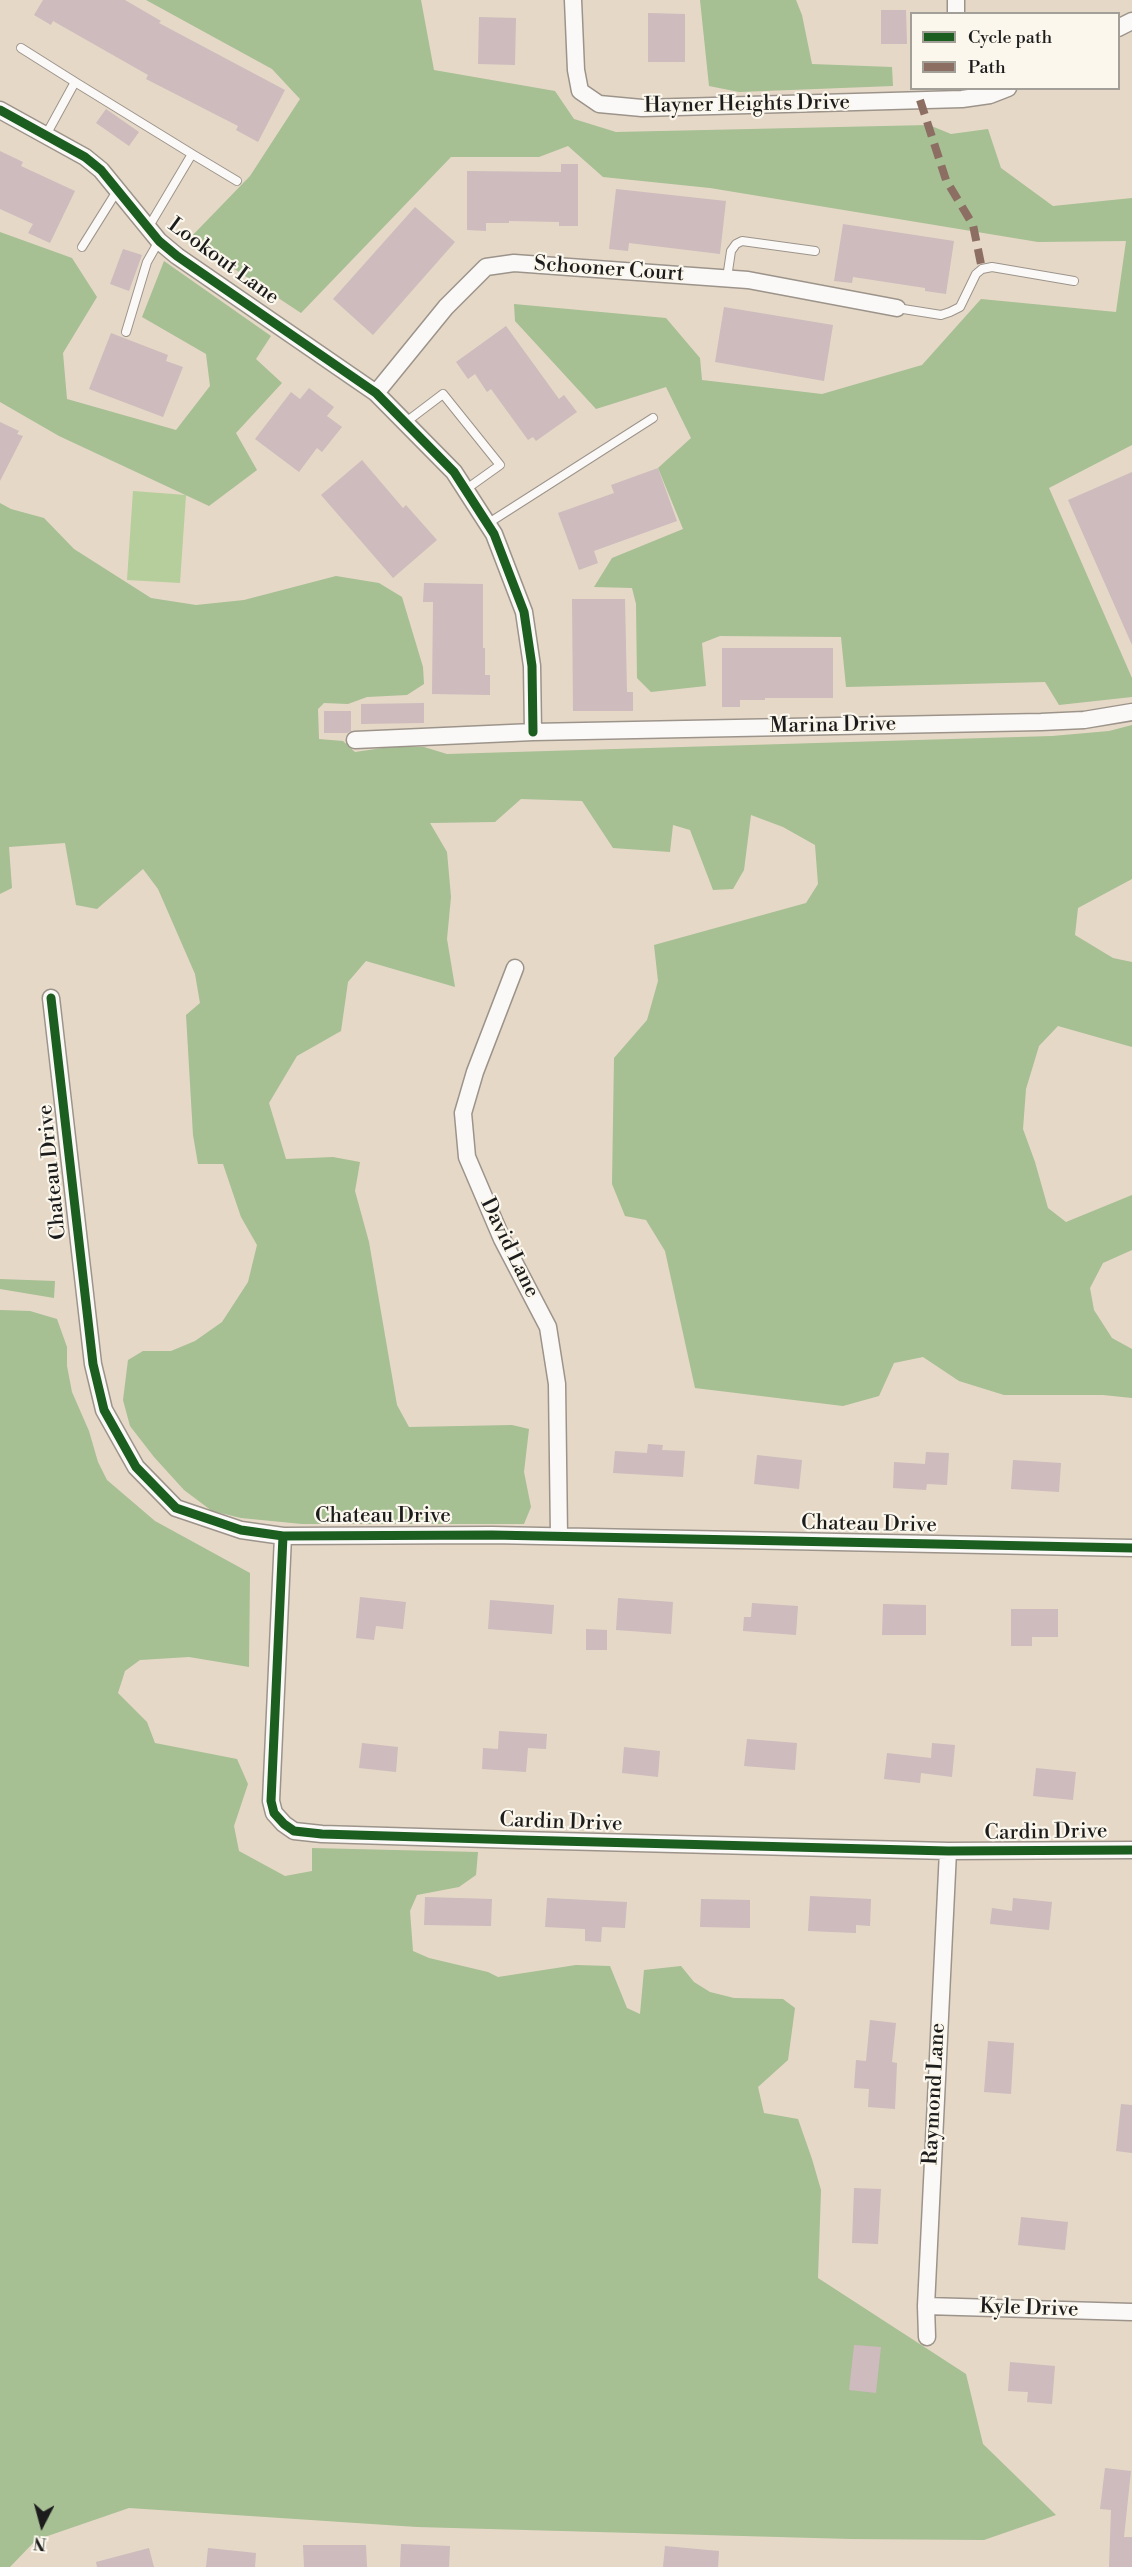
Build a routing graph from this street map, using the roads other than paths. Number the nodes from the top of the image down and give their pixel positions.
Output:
1 (573, 0) edge
2 (21, 48) dead end
3 (75, 82) junction
4 (1002, 90) edge
5 (961, 94) edge
6 (0, 110) edge
7 (46, 135) junction
8 (192, 154) junction
9 (237, 181) dead end
10 (117, 191) junction
11 (148, 228) junction
12 (159, 241) junction
13 (82, 247) dead end
14 (815, 251) dead end
15 (727, 278) junction
16 (1074, 280) dead end
17 (897, 308) joint
18 (126, 332) dead end
19 (376, 393) junction
20 (653, 418) dead end
21 (406, 422) junction
22 (465, 490) junction
23 (487, 524) junction
24 (1132, 712) edge
25 (533, 732) junction
26 (355, 740) dead end
27 (515, 968) dead end
28 (51, 998) dead end
29 (283, 1536) junction
30 (559, 1536) junction
31 (1132, 1548) edge
32 (1132, 1850) edge
33 (948, 1851) junction
34 (926, 2306) junction
35 (1132, 2312) edge
36 (927, 2337) dead end

1 - 5 street, Hayner Heights Drive
2 - 3 lane
3 - 7 lane
3 - 8 lane
4 - 5 street, Hayner Heights Drive
6 - 7 street, Lookout Lane
7 - 10 street, Lookout Lane
8 - 9 lane
8 - 11 lane
10 - 11 street, Lookout Lane
10 - 13 lane
11 - 12 street, Lookout Lane
12 - 18 lane
12 - 19 street, Lookout Lane
14 - 15 lane
15 - 17 street, Schooner Court
15 - 19 street, Schooner Court
16 - 17 lane
19 - 21 street
20 - 23 lane
21 - 22 street
21 - 22 lane
22 - 23 street
23 - 25 street
24 - 25 street, Marina Drive
25 - 26 street, Marina Drive
27 - 30 street, David Lane
28 - 29 street, Chateau Drive
29 - 30 street, Chateau Drive
29 - 33 street, Cardin Drive
30 - 31 street, Chateau Drive
32 - 33 street, Cardin Drive
33 - 34 street, Raymond Lane
34 - 35 street, Kyle Drive
34 - 36 street, Raymond Lane

